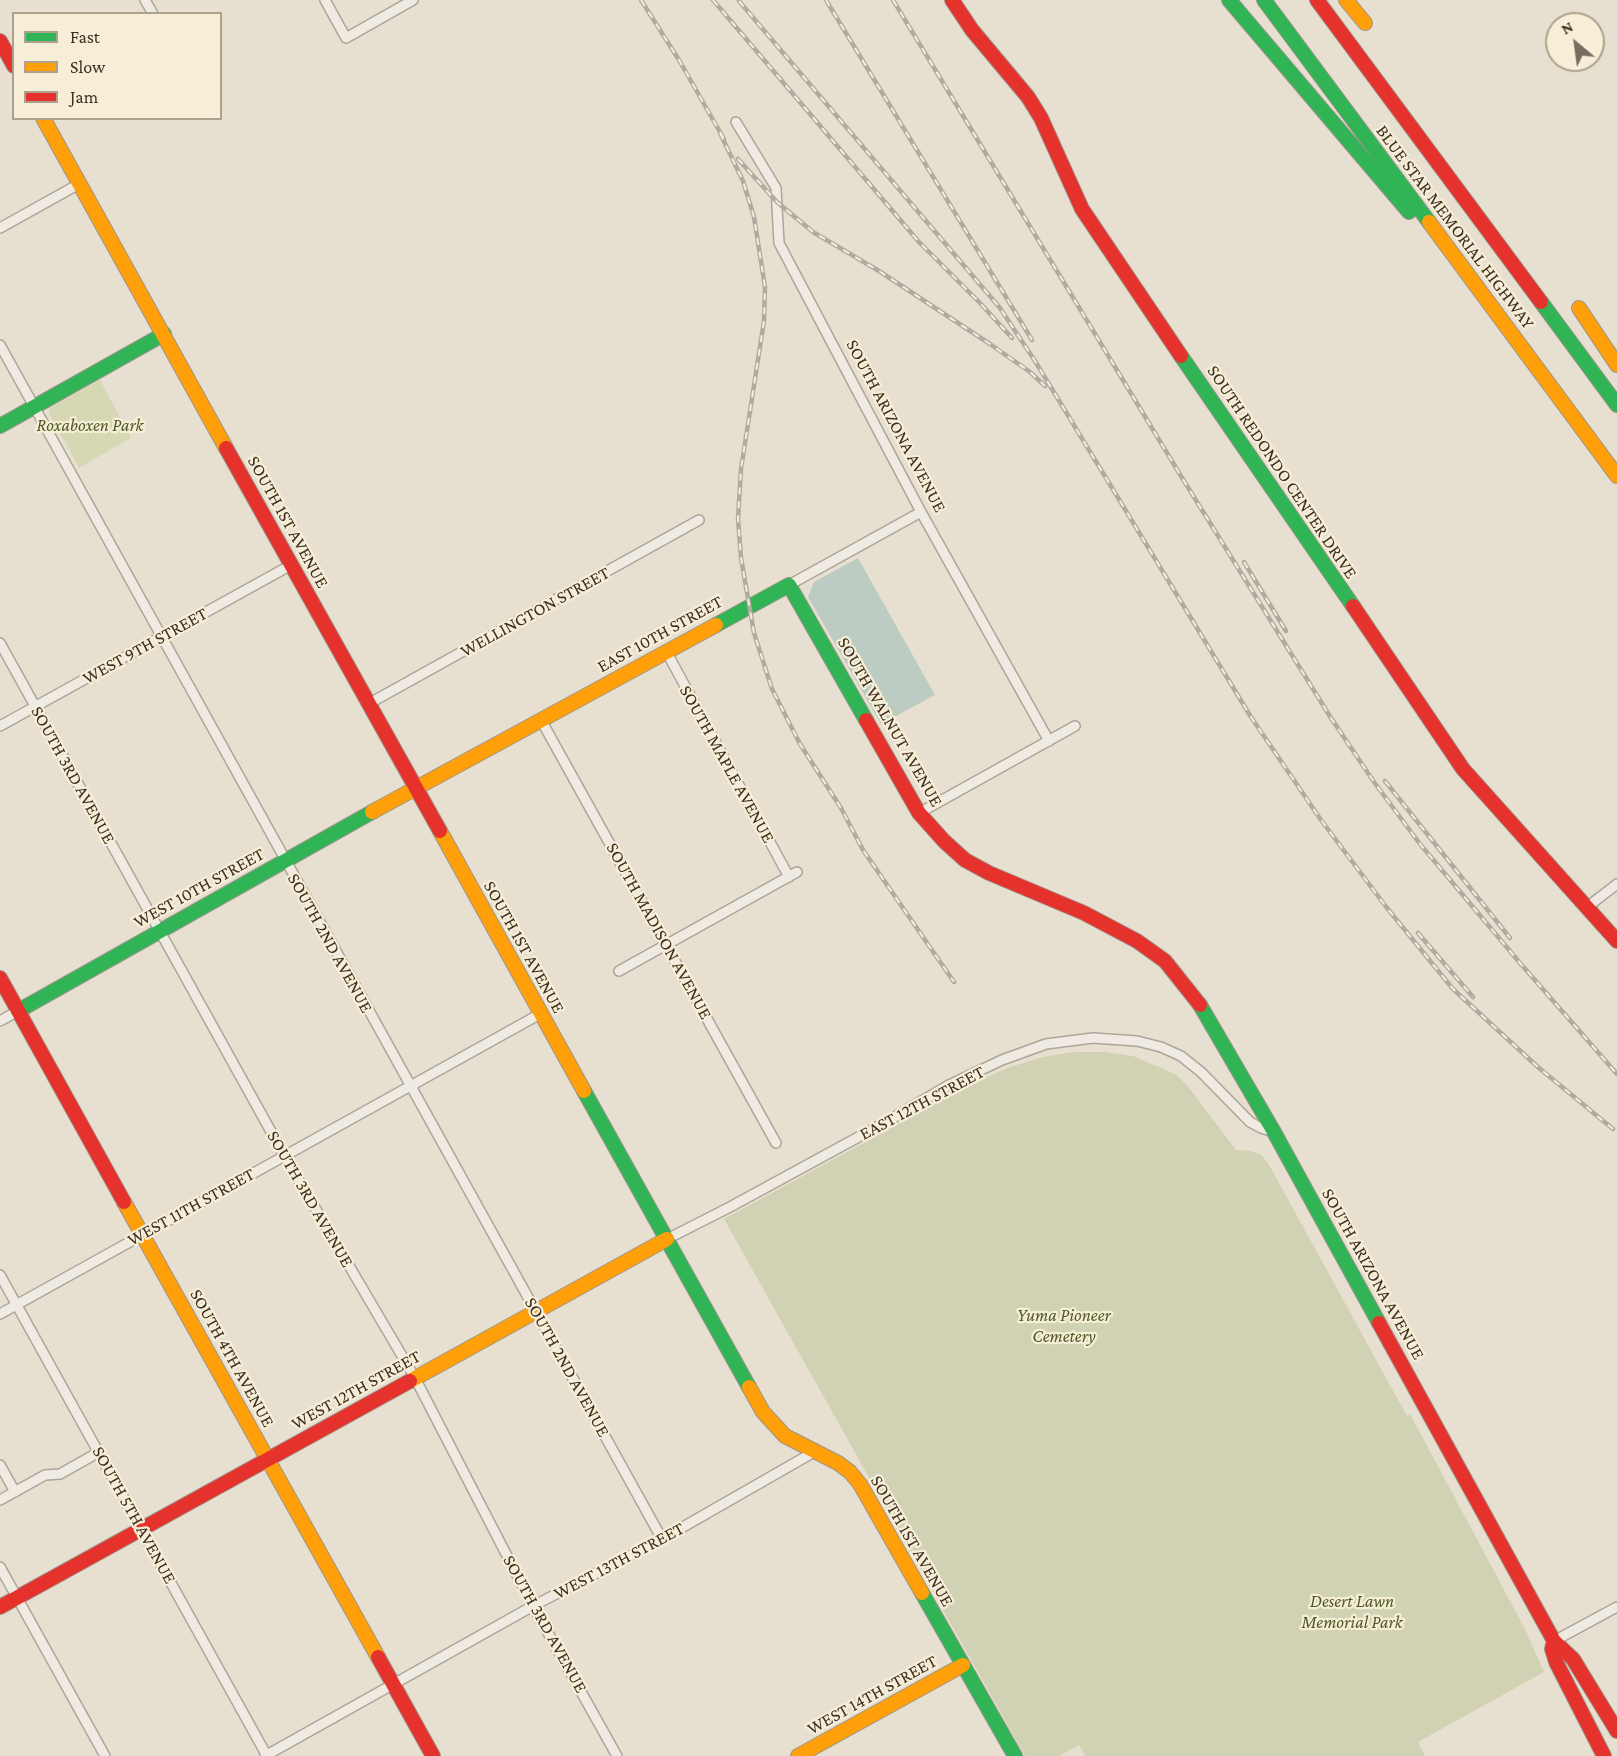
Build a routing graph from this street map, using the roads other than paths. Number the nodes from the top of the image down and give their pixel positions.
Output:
1 (325, 0) edge
2 (413, 0) edge
3 (952, 0) edge
4 (1229, 0) edge
5 (1264, 0) edge
6 (1317, 0) edge
7 (1346, 0) edge
8 (1365, 23) dead end
9 (0, 41) edge
10 (12, 62) edge
11 (44, 120) edge
12 (736, 122) dead end
13 (79, 184) junction
14 (0, 228) edge
15 (1579, 308) dead end
16 (1509, 330) junction
17 (164, 334) junction
18 (0, 345) edge
19 (1617, 365) edge
20 (1617, 405) edge
21 (34, 407) junction
22 (0, 426) edge
23 (1617, 476) edge
24 (921, 512) junction
25 (699, 520) dead end
26 (291, 565) junction
27 (789, 585) junction
28 (162, 637) junction
29 (0, 643) edge
30 (666, 651) junction
31 (370, 703) junction
32 (36, 706) junction
33 (541, 720) junction
34 (0, 726) edge
35 (1075, 726) dead end
36 (1049, 741) junction
37 (416, 788) junction
38 (919, 813) junction
39 (285, 861) junction
40 (1617, 884) edge
41 (1586, 908) junction
42 (159, 930) junction
43 (1137, 941) joint
44 (1617, 941) edge
45 (666, 944) junction
46 (619, 971) dead end
47 (0, 978) edge
48 (18, 1011) junction
49 (540, 1014) junction
50 (0, 1021) edge
51 (409, 1086) junction
52 (1274, 1132) junction
53 (776, 1143) dead end
54 (284, 1155) junction
55 (142, 1234) junction
56 (667, 1239) junction
57 (0, 1275) edge
58 (17, 1304) junction
59 (536, 1311) junction
60 (0, 1314) edge
61 (415, 1378) junction
62 (99, 1452) junction
63 (814, 1452) junction
64 (267, 1460) junction
65 (0, 1465) edge
66 (15, 1491) junction
67 (0, 1500) edge
68 (141, 1529) junction
69 (662, 1539) junction
70 (0, 1567) edge
71 (17, 1598) junction
72 (533, 1606) junction
73 (0, 1607) edge
74 (1617, 1607) edge
75 (1554, 1641) junction
76 (963, 1665) junction
77 (393, 1685) junction
78 (1617, 1731) edge
79 (105, 1756) edge
80 (266, 1756) edge
81 (433, 1756) edge
82 (617, 1756) edge
83 (798, 1756) edge
84 (1015, 1756) edge
85 (1604, 1756) edge

1 - 2 street
3 - 41 main road, SOUTH REDONDO CENTER DRIVE
4 - 16 main road
5 - 16 main road, BLUE STAR MEMORIAL HIGHWAY
6 - 20 main road
7 - 8 main road
9 - 10 main road
11 - 13 main road, SOUTH 1ST AVENUE
12 - 24 street, SOUTH ARIZONA AVENUE
13 - 14 street
13 - 17 main road, SOUTH 1ST AVENUE
15 - 19 main road
16 - 23 main road, BLUE STAR MEMORIAL HIGHWAY
17 - 21 main road
17 - 26 main road, SOUTH 1ST AVENUE
18 - 21 street, SOUTH 2ND AVENUE
21 - 22 main road
21 - 28 street, SOUTH 2ND AVENUE
24 - 27 street, EAST 10TH STREET
24 - 36 street, SOUTH ARIZONA AVENUE
25 - 31 street, WELLINGTON STREET
26 - 28 street, WEST 9TH STREET
26 - 31 main road, SOUTH 1ST AVENUE
27 - 30 main road, EAST 10TH STREET
27 - 38 main road, SOUTH WALNUT AVENUE
28 - 32 street, WEST 9TH STREET
28 - 39 street, SOUTH 2ND AVENUE
29 - 32 street, SOUTH 3RD AVENUE
30 - 33 main road, EAST 10TH STREET
30 - 45 street, SOUTH MAPLE AVENUE
31 - 37 main road, SOUTH 1ST AVENUE
32 - 34 street, WEST 9TH STREET
32 - 42 street, SOUTH 3RD AVENUE
33 - 37 main road, EAST 10TH STREET
33 - 45 street, SOUTH MADISON AVENUE
35 - 36 street
36 - 38 street
37 - 39 main road, WEST 10TH STREET
37 - 49 main road, SOUTH 1ST AVENUE
38 - 43 main road, SOUTH WALNUT AVENUE
39 - 42 main road, WEST 10TH STREET
39 - 51 street, SOUTH 2ND AVENUE
40 - 41 street
41 - 44 main road, SOUTH REDONDO CENTER DRIVE
42 - 48 main road, WEST 10TH STREET
42 - 54 street, SOUTH 3RD AVENUE
43 - 52 main road, SOUTH ARIZONA AVENUE
45 - 46 street
45 - 53 street, SOUTH MADISON AVENUE
47 - 48 main road, SOUTH 4TH AVENUE
48 - 50 street, WEST 10TH STREET
48 - 55 main road, SOUTH 4TH AVENUE
49 - 51 street, WEST 11TH STREET
49 - 56 main road, SOUTH 1ST AVENUE
51 - 54 street, WEST 11TH STREET
51 - 59 street, SOUTH 2ND AVENUE
52 - 56 street, EAST 12TH STREET
52 - 75 main road, SOUTH ARIZONA AVENUE
54 - 55 street, WEST 11TH STREET
54 - 61 street, SOUTH 3RD AVENUE
55 - 58 street, WEST 11TH STREET
55 - 64 main road, SOUTH 4TH AVENUE
56 - 59 main road, WEST 12TH STREET
56 - 63 main road, SOUTH 1ST AVENUE
57 - 58 street, SOUTH 5TH AVENUE
58 - 60 street, WEST 11TH STREET
58 - 62 street, SOUTH 5TH AVENUE
59 - 61 main road, WEST 12TH STREET
59 - 69 street, SOUTH 2ND AVENUE
61 - 64 main road, WEST 12TH STREET
61 - 72 street, SOUTH 3RD AVENUE
62 - 66 street
62 - 68 street, SOUTH 5TH AVENUE
63 - 69 street, WEST 13TH STREET
63 - 76 main road, SOUTH 1ST AVENUE
64 - 68 main road, WEST 12TH STREET
64 - 77 main road, SOUTH 4TH AVENUE
65 - 66 street
66 - 67 street
68 - 71 main road, WEST 12TH STREET
68 - 80 street, SOUTH 5TH AVENUE
69 - 72 street, WEST 13TH STREET
70 - 71 street
71 - 73 main road, WEST 12TH STREET
71 - 79 street
72 - 77 street, WEST 13TH STREET
72 - 82 street, SOUTH 3RD AVENUE
74 - 75 street
75 - 78 main road, SOUTH ARIZONA AVENUE
75 - 85 main road, SOUTH ARIZONA AVENUE
76 - 83 main road, WEST 14TH STREET
76 - 84 main road, SOUTH 1ST AVENUE
77 - 80 street, WEST 13TH STREET
77 - 81 main road, SOUTH 4TH AVENUE

